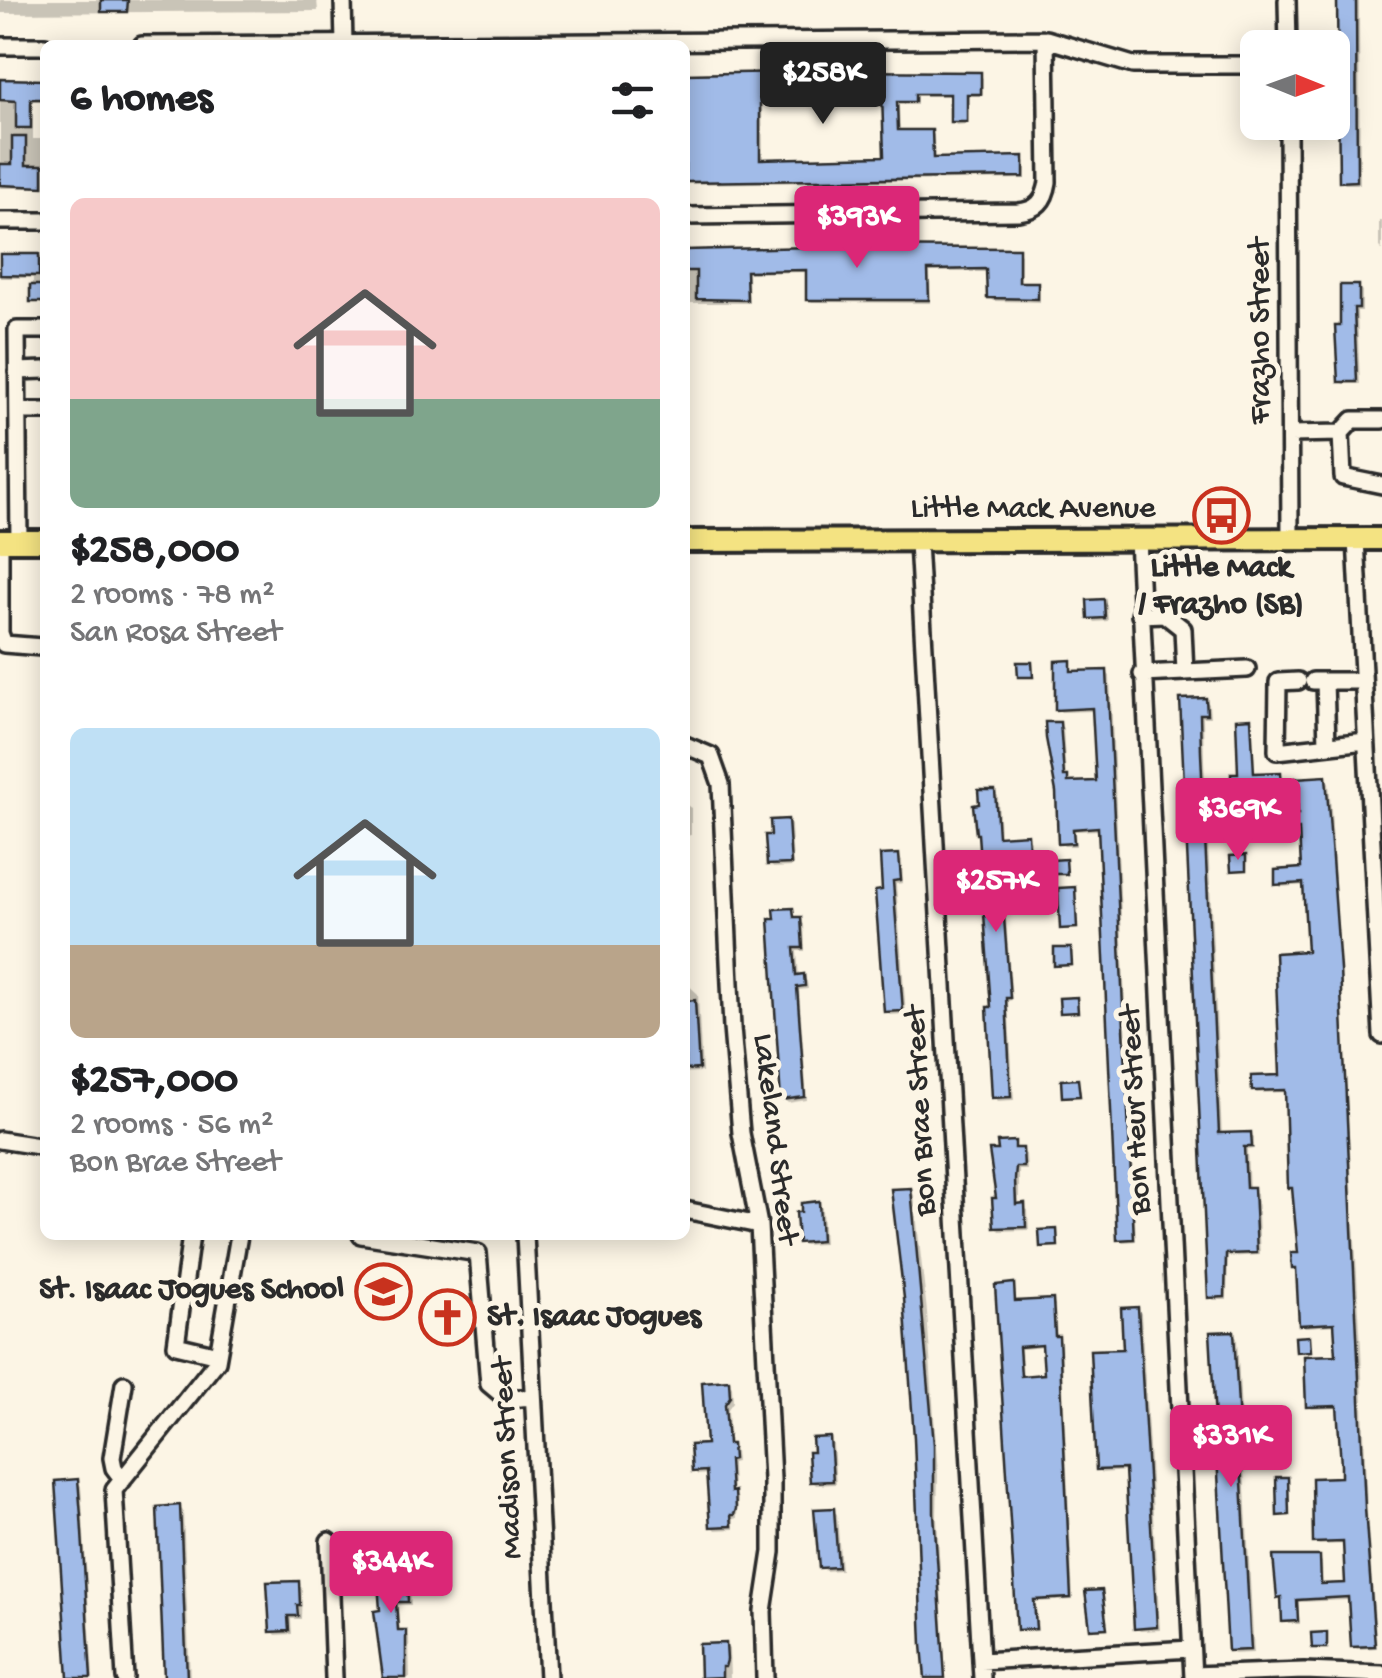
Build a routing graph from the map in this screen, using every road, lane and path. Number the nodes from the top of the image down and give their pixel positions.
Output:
1 (343, 0) edge
2 (1287, 0) edge
3 (1288, 30) edge
4 (1046, 39) junction
5 (344, 40) edge
6 (690, 42) edge
7 (0, 46) edge
8 (40, 46) edge
9 (1240, 65) edge
10 (1288, 140) edge
11 (690, 216) edge
12 (0, 221) edge
13 (40, 221) edge
14 (40, 330) edge
15 (40, 370) edge
16 (17, 371) junction
17 (18, 411) junction
18 (40, 411) edge
19 (1382, 420) edge
20 (1341, 433) junction
21 (1290, 434) junction
22 (1382, 485) edge
23 (1138, 538) junction
24 (1356, 539) junction
25 (1382, 539) edge
26 (1290, 540) junction
27 (6, 541) edge
28 (40, 541) edge
29 (690, 541) edge
30 (918, 542) junction
31 (1140, 615) junction
32 (40, 647) edge
33 (1247, 669) dead end
34 (1185, 672) junction
35 (1142, 674) junction
36 (1312, 681) junction
37 (1362, 681) junction
38 (1366, 741) junction
39 (1327, 744) junction
40 (690, 747) edge
41 (1382, 1035) edge
42 (0, 1140) edge
43 (40, 1146) edge
44 (690, 1211) edge
45 (759, 1225) junction
46 (191, 1240) edge
47 (238, 1240) edge
48 (393, 1240) edge
49 (480, 1240) edge
50 (525, 1240) edge
51 (478, 1253) junction
52 (218, 1355) junction
53 (124, 1384) dead end
54 (533, 1397) junction
55 (119, 1485) junction
56 (329, 1541) dead end
57 (1192, 1649) junction
58 (981, 1661) junction
59 (1382, 1674) edge
60 (1193, 1677) edge
61 (125, 1678) edge
62 (334, 1678) edge
63 (548, 1678) edge
64 (766, 1678) edge
65 (982, 1678) edge

1 - 5 street
2 - 3 street
4 - 6 street
4 - 9 street
4 - 11 street
7 - 8 street
10 - 21 street, Frazho Street
12 - 13 street
14 - 16 street
15 - 16 street
16 - 17 street
17 - 18 street
17 - 27 street
19 - 20 street
20 - 21 street
20 - 22 street
21 - 26 street, Frazho Street
23 - 26 main road, Little Mack Avenue
23 - 30 main road, Little Mack Avenue
23 - 31 street, Bon Heur Street
24 - 25 main road, Little Mack Avenue
24 - 26 main road, Little Mack Avenue
24 - 37 street
27 - 28 main road
27 - 32 street
29 - 30 main road, Little Mack Avenue
30 - 58 street, Bon Brae Street
31 - 34 street
31 - 35 street, Bon Heur Street
33 - 34 street
34 - 35 street
35 - 57 street, Bon Heur Street
36 - 37 street
36 - 39 street
36 - 39 street
37 - 38 street
38 - 39 street
38 - 41 street
40 - 45 street, Lakeland Street
42 - 43 street
44 - 45 street
45 - 64 street, Lakeland Street
46 - 52 street
47 - 52 street
48 - 51 street
49 - 51 street
50 - 54 street, Madison Street
51 - 54 street
52 - 55 street
53 - 55 street
54 - 63 street, Madison Street
55 - 61 street
56 - 62 street
57 - 58 street
57 - 60 street, Bon Heur Street
58 - 65 street, Bon Brae Street
59 - 60 street

